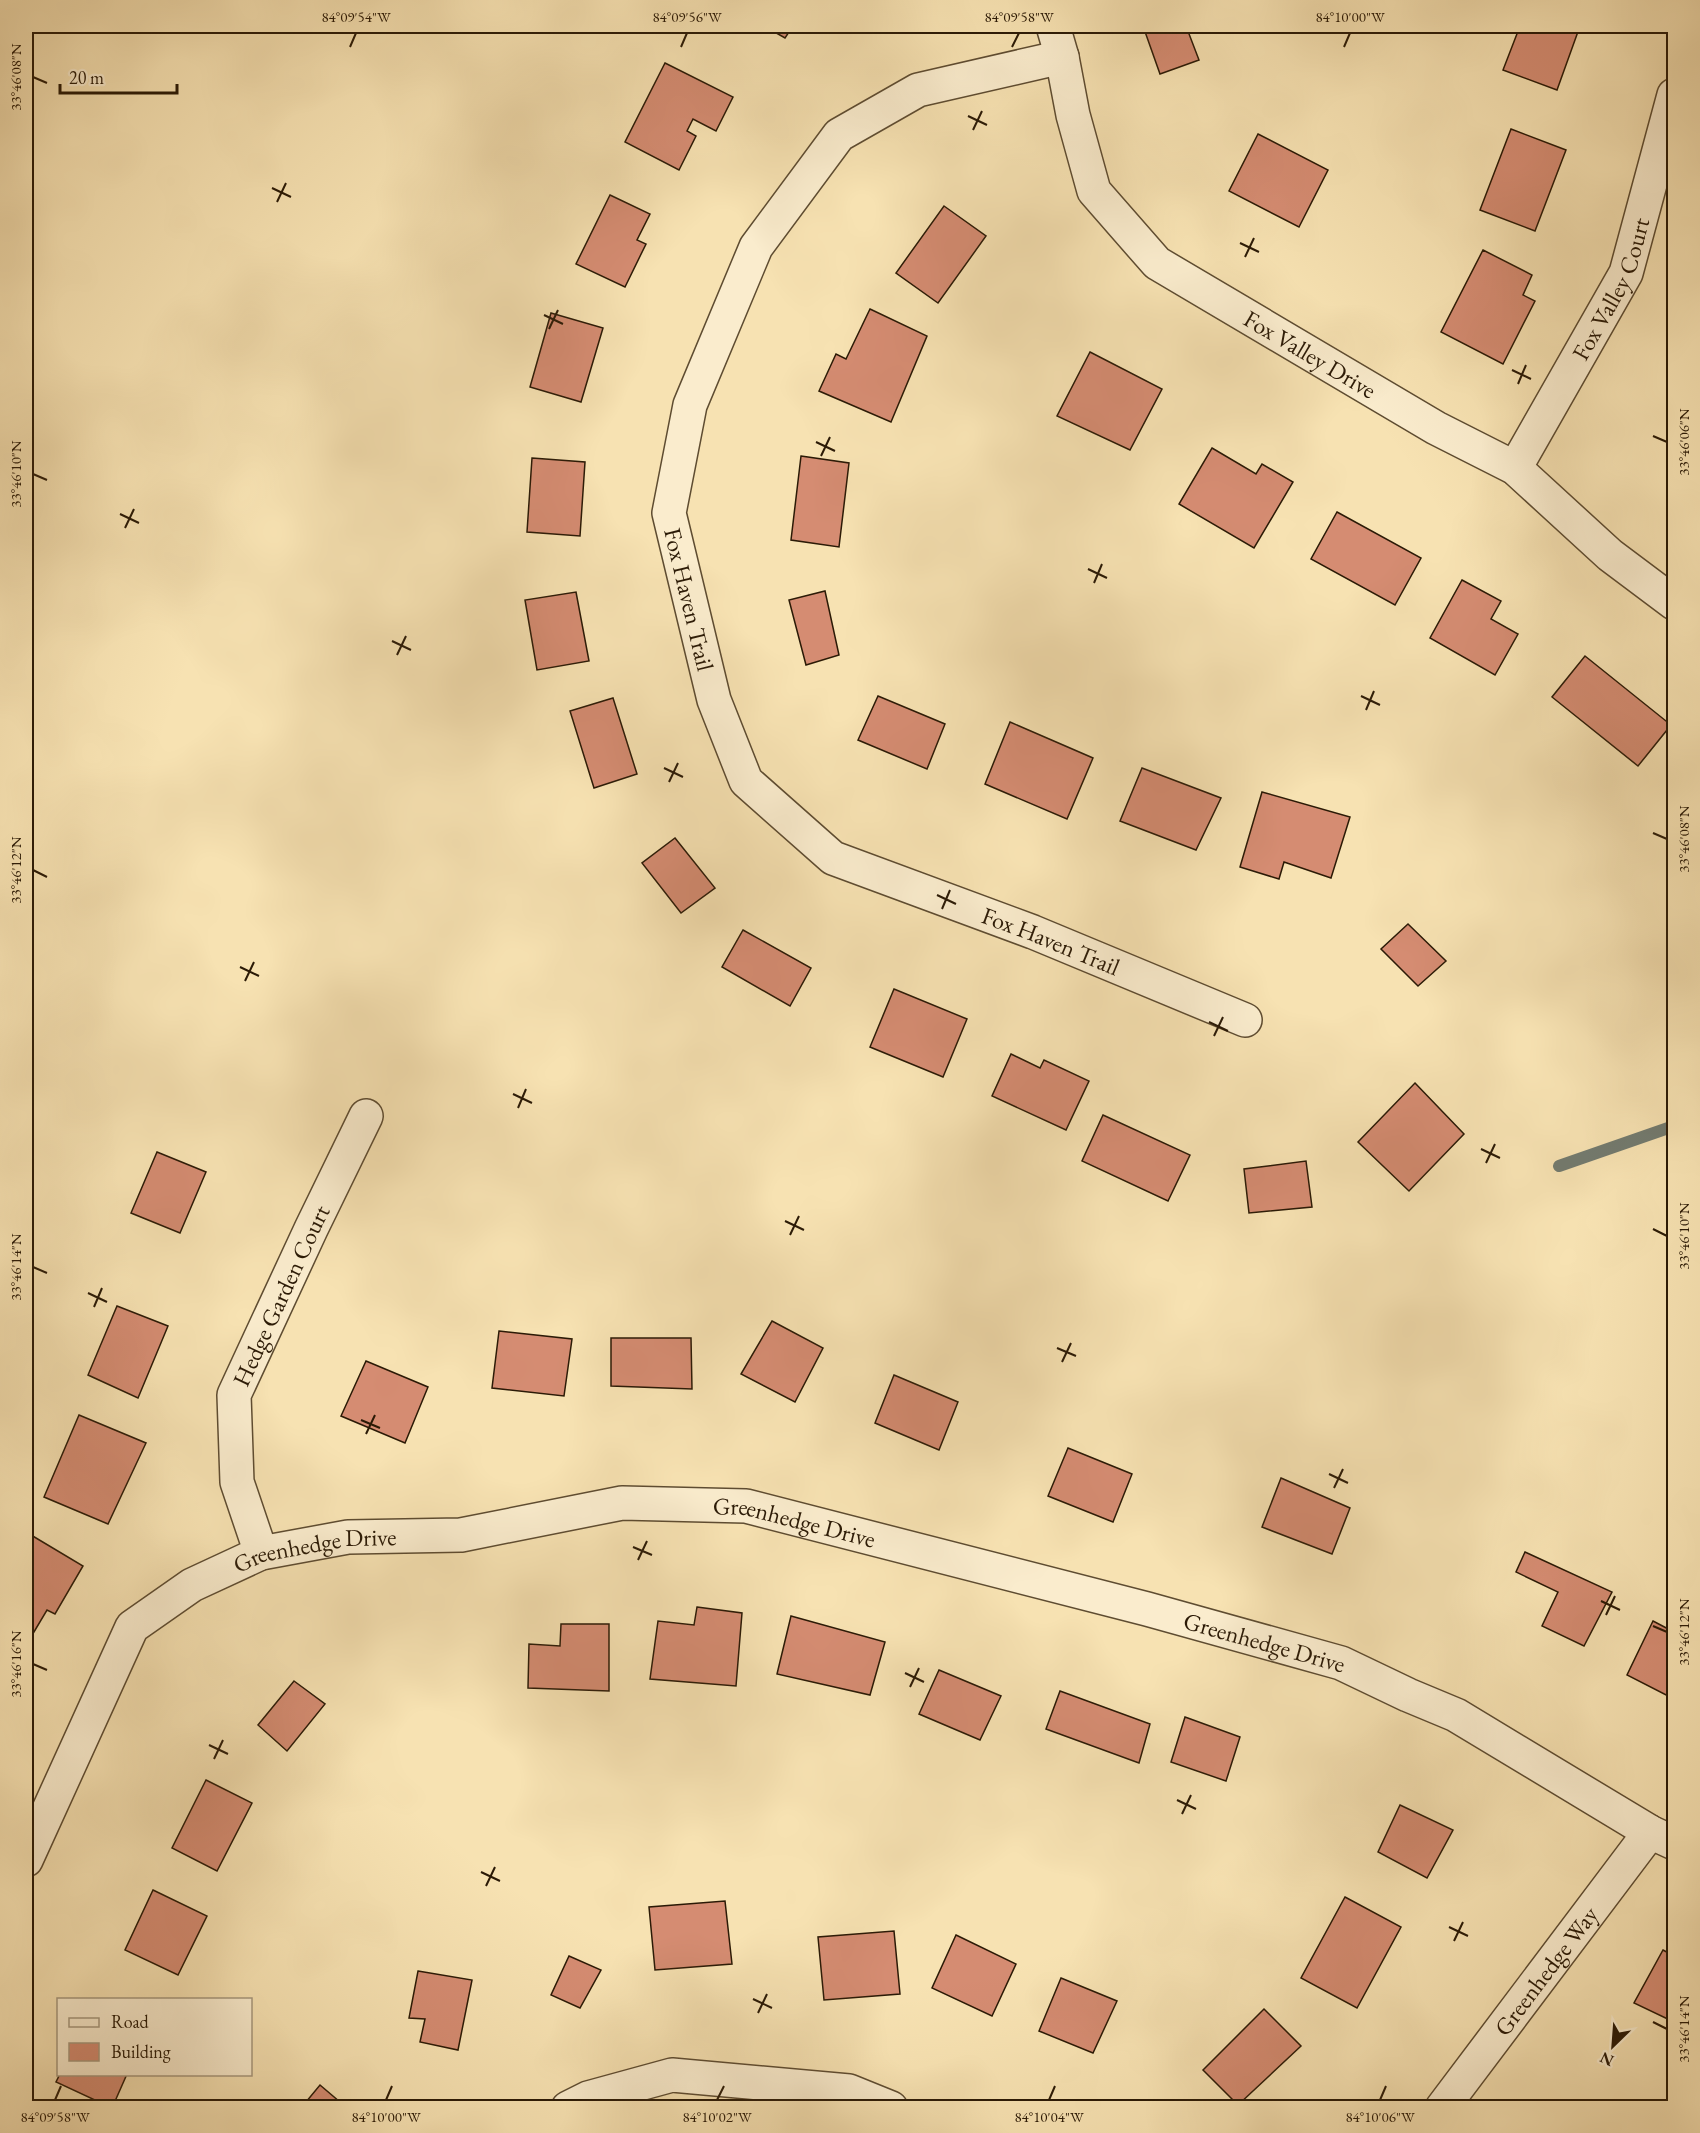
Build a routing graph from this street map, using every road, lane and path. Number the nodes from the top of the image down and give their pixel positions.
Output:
1 (1053, 26) edge
2 (1062, 57) junction
3 (1674, 95) edge
4 (1515, 468) junction
5 (1674, 603) edge
6 (1245, 1020) dead end
7 (366, 1116) dead end
8 (261, 1553) junction
9 (1662, 1838) edge
10 (26, 1860) edge
11 (568, 2108) edge
12 (891, 2108) edge
13 (1442, 2108) edge

1 - 2 street, Fox Valley Drive
2 - 4 street, Fox Valley Drive
2 - 6 street, Fox Haven Trail
3 - 4 street, Fox Valley Court
4 - 5 street, Fox Valley Drive
7 - 8 street, Hedge Garden Court
8 - 9 street, Greenhedge Drive
8 - 10 street, Greenhedge Drive
9 - 13 street, Greenhedge Way
11 - 12 street

